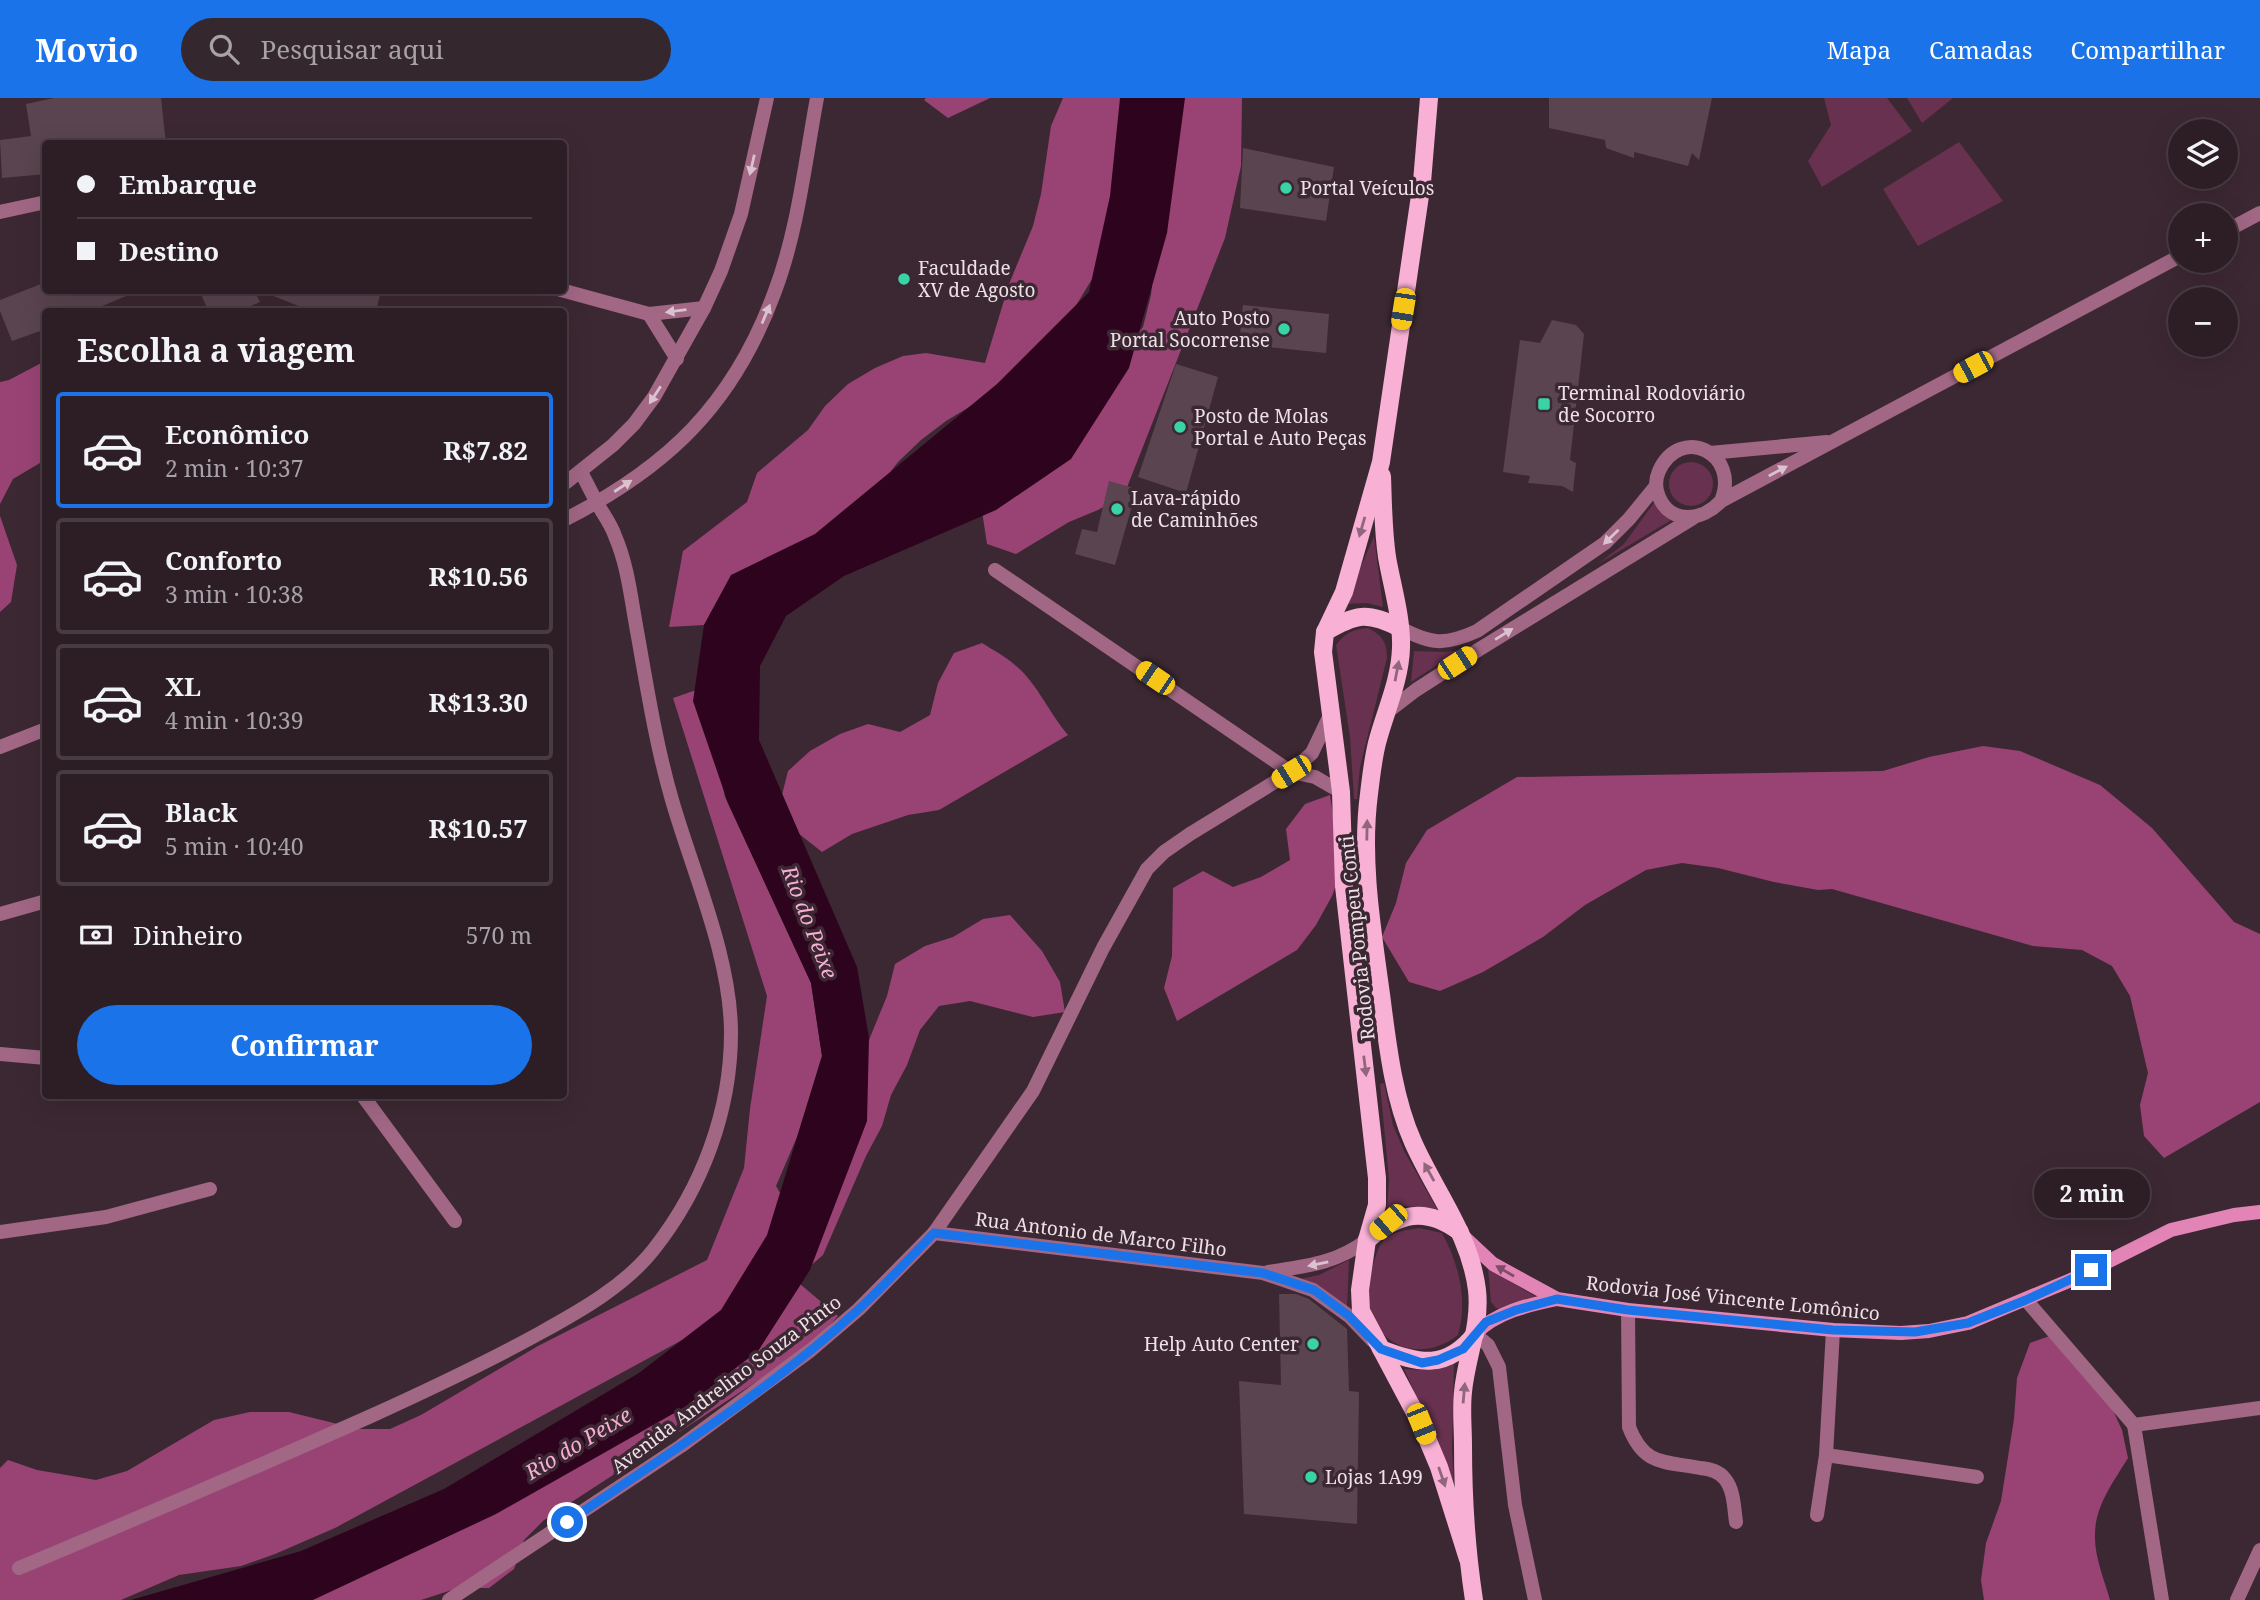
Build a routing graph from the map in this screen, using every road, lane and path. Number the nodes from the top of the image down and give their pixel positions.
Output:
1 (767, 98) edge
2 (817, 98) edge
3 (1430, 98) edge
4 (42, 203) edge
5 (0, 212) edge
6 (2260, 213) edge
7 (2238, 225) edge
8 (2168, 262) edge
9 (567, 292) edge
10 (704, 308) junction
11 (649, 314) junction
12 (677, 359) junction
13 (1835, 441) junction
14 (1710, 453) junction
15 (1381, 462) junction
16 (581, 472) junction
17 (567, 482) edge
18 (1656, 486) junction
19 (1721, 501) junction
20 (597, 503) junction
21 (567, 518) edge
22 (1693, 518) junction
23 (995, 570) dead end
24 (1400, 628) junction
25 (1325, 632) junction
26 (1332, 710) junction
27 (1386, 713) junction
28 (42, 731) edge
29 (0, 747) edge
30 (1291, 772) junction
31 (1341, 792) junction
32 (42, 902) edge
33 (0, 914) edge
34 (0, 1054) edge
35 (42, 1058) edge
36 (365, 1099) edge
37 (210, 1189) dead end
38 (2260, 1212) edge
39 (455, 1221) dead end
40 (0, 1232) edge
41 (1460, 1232) junction
42 (934, 1233) junction
43 (1367, 1240) junction
44 (1263, 1273) junction
45 (1557, 1299) junction
46 (2026, 1300) junction
47 (1628, 1310) junction
48 (1833, 1330) junction
49 (1475, 1334) junction
50 (1381, 1349) junction
51 (2260, 1408) edge
52 (2134, 1424) junction
53 (1826, 1455) junction
54 (1977, 1477) dead end
55 (1817, 1515) dead end
56 (1736, 1522) dead end
57 (2260, 1550) edge
58 (1468, 1559) junction
59 (19, 1568) dead end
60 (452, 1599) edge
61 (1474, 1600) edge
62 (1535, 1600) edge
63 (2162, 1600) edge
64 (2237, 1600) edge

1 -> 10 street
20 -> 2 street
3 - 15 main road
4 - 5 street
6 - 7 street
8 - 13 street
9 - 11 street
10 -> 11 street
10 - 12 street
11 - 12 street
12 -> 16 street
13 - 14 street
19 -> 13 street
14 - 18 street
14 - 19 street
15 - 24 main road, Rodovia Pompeu Conti
15 -> 25 main road
16 - 17 street
16 - 20 street
18 - 22 street
18 -> 24 street
19 - 22 street
20 - 21 street
20 - 59 street
27 -> 22 street
23 - 30 street
24 - 25 main road
27 -> 24 main road, Rodovia Pompeu Conti
25 - 26 main road, Rodovia Pompeu Conti
26 - 30 street, Avenida Andrelino Souza Pinto
26 - 31 main road, Rodovia Pompeu Conti
41 -> 27 main road, Rodovia Pompeu Conti
28 - 29 street
30 - 31 street
30 - 42 street, Avenida Andrelino Souza Pinto
31 -> 43 main road, Rodovia Pompeu Conti
32 - 33 street
34 - 35 street
36 - 39 street
37 - 40 street
38 - 46 main road, Rodovia José Vincente Lomônico
41 - 43 main road
45 -> 41 main road, Rodovia José Vincente Lomônico
41 - 49 main road
42 - 44 street, Rua Antonio de Marco Filho
42 - 60 street, Avenida Andrelino Souza Pinto
43 -> 44 street, Rua Antonio de Marco Filho
43 - 50 main road
44 - 50 street, Rua Antonio de Marco Filho
45 - 47 main road, Rodovia José Vincente Lomônico
45 - 49 main road, Rodovia José Vincente Lomônico
46 - 48 main road, Rodovia José Vincente Lomônico
46 - 52 street
47 - 48 main road, Rodovia José Vincente Lomônico
47 - 56 street
48 - 53 street
49 - 50 main road
58 -> 49 main road
49 - 62 street
50 -> 58 main road
51 - 52 street
52 - 63 street
53 - 54 street
53 - 55 street
57 - 64 street
58 - 61 main road

